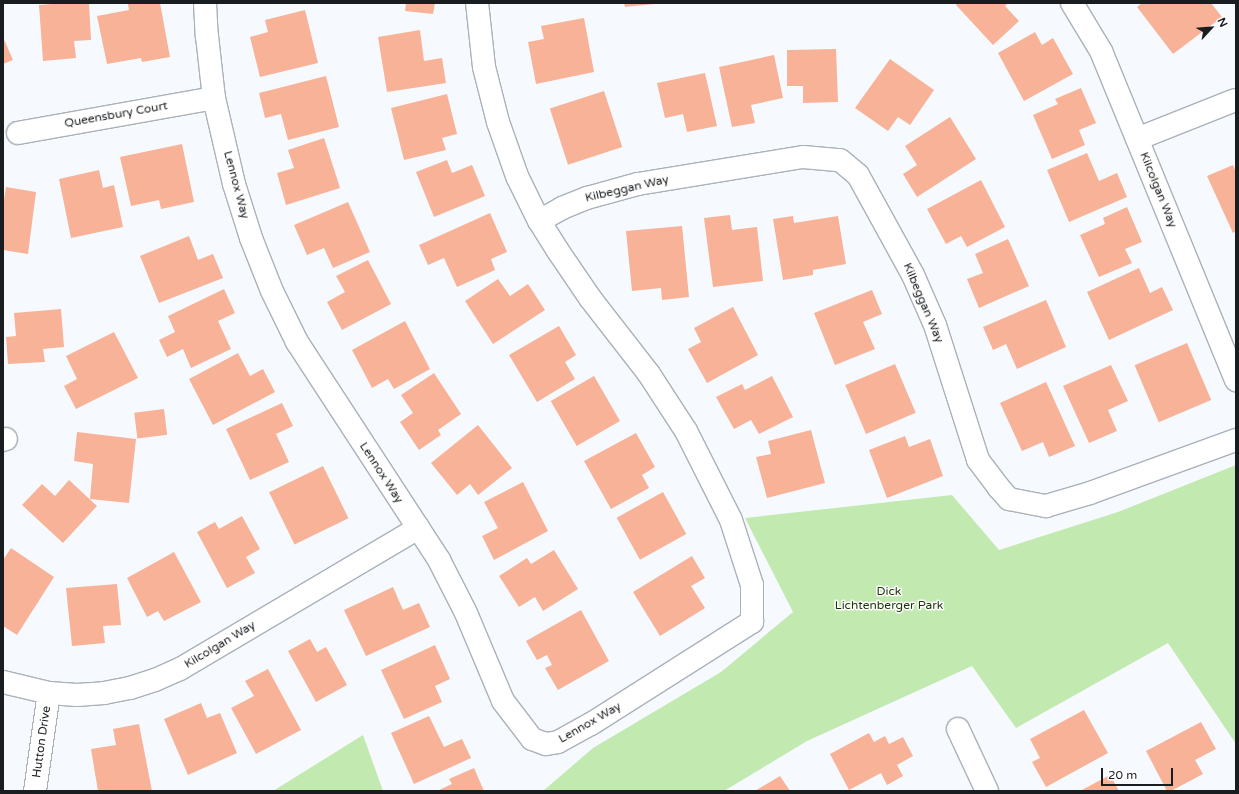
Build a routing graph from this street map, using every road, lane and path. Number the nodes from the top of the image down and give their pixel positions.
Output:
1 (205, 3) edge
2 (477, 3) edge
3 (1072, 3) edge
4 (214, 98) junction
5 (1235, 100) dead end
6 (18, 133) dead end
7 (1137, 139) junction
8 (539, 221) junction
9 (1236, 380) edge
10 (1236, 440) edge
11 (418, 528) junction
12 (3, 682) edge
13 (49, 693) junction
14 (958, 729) dead end
15 (35, 791) edge
16 (987, 791) edge

1 - 4 street, Lennox Way
2 - 8 street, Lennox Way
3 - 7 street, Kilcolgan Way
4 - 6 street, Queensbury Court
4 - 11 street, Lennox Way
5 - 7 street
7 - 9 street, Kilcolgan Way
8 - 10 street, Kilbeggan Way
8 - 11 street, Lennox Way
11 - 13 street, Kilcolgan Way
12 - 13 street, Kilcolgan Way
13 - 15 street, Hutton Drive
14 - 16 street

